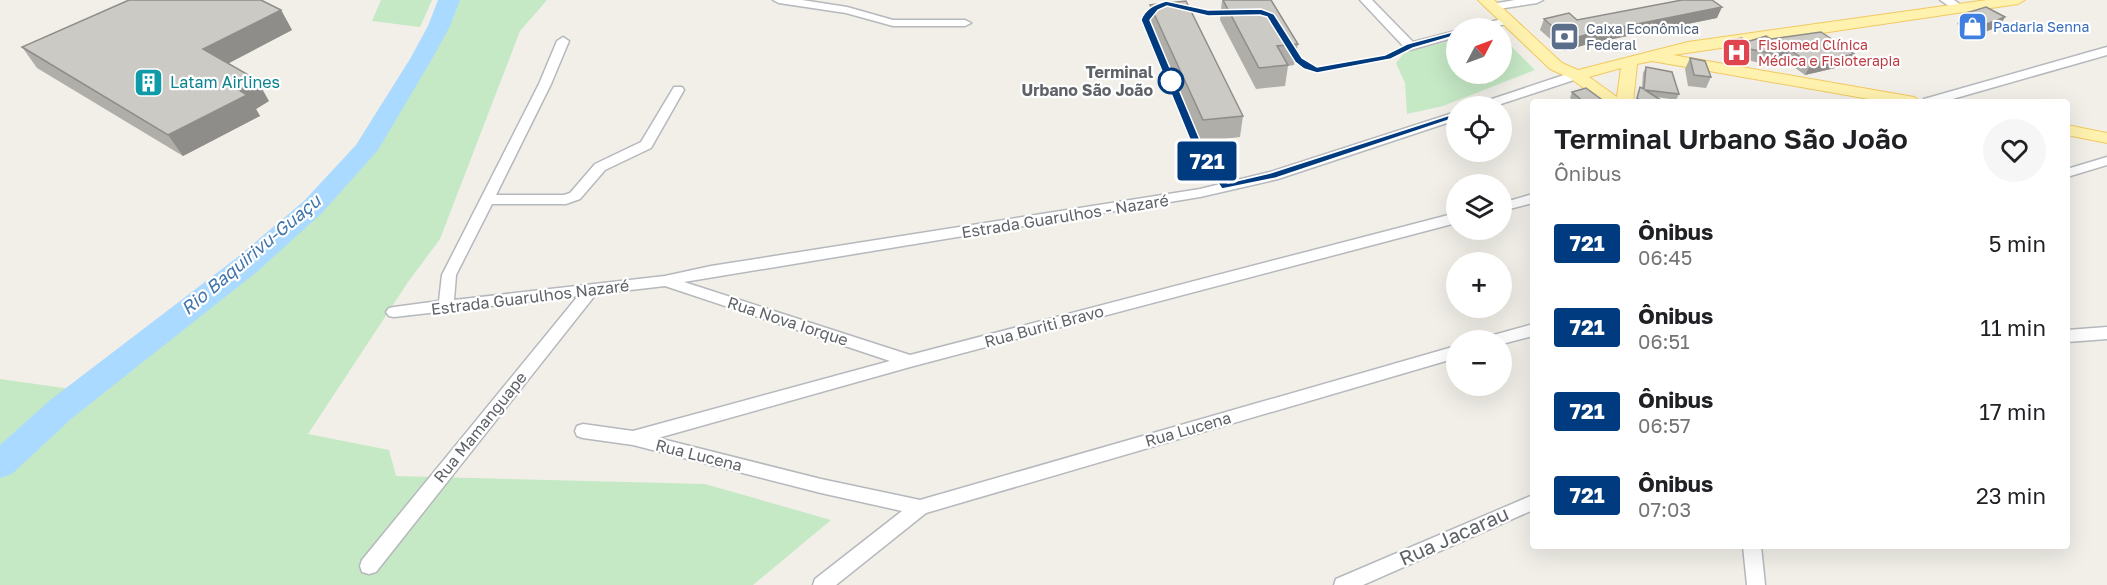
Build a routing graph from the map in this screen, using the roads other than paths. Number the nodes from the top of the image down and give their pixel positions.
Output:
1 (779, 0) edge
2 (1366, 0) edge
3 (1537, 0) edge
4 (2018, 0) edge
5 (1488, 4) edge
6 (1952, 4) edge
7 (1503, 18) edge
8 (965, 23) dead end
9 (1512, 26) edge
10 (1446, 37) edge
11 (563, 40) dead end
12 (1688, 47) junction
13 (2107, 51) edge
14 (1648, 55) junction
15 (1630, 60) junction
16 (1707, 66) junction
17 (1576, 75) junction
18 (678, 90) dead end
19 (1512, 97) edge
20 (1861, 97) edge
21 (1610, 99) edge
22 (1625, 99) edge
23 (1882, 99) edge
24 (1939, 99) edge
25 (1446, 119) edge
26 (2070, 131) edge
27 (2107, 138) edge
28 (2107, 161) edge
29 (2070, 172) edge
30 (1530, 199) edge
31 (486, 200) junction
32 (1512, 204) edge
33 (1446, 222) edge
34 (711, 271) junction
35 (665, 281) junction
36 (592, 289) junction
37 (711, 297) junction
38 (446, 306) junction
39 (394, 312) dead end
40 (1530, 331) edge
41 (2107, 333) edge
42 (1512, 336) edge
43 (2070, 336) edge
44 (1446, 355) edge
45 (910, 361) junction
46 (583, 431) dead end
47 (633, 438) junction
48 (1530, 503) edge
49 (920, 507) junction
50 (1752, 549) edge
51 (369, 566) dead end
52 (822, 585) edge
53 (1343, 585) edge
54 (1756, 585) edge

1 - 8 street
2 - 10 street
3 - 5 street
4 - 6 main road
5 - 7 main road
6 - 12 main road
9 - 17 main road
11 - 31 street
12 - 14 main road
12 - 16 main road
13 - 24 street
14 - 15 main road
14 - 16 main road
15 - 17 main road
15 - 22 main road
16 - 20 main road
17 - 19 street
17 - 21 main road
18 - 31 street
20 - 23 main road
25 - 34 street, Estrada Guarulhos - Nazaré
26 - 27 main road
28 - 29 street
30 - 32 street
31 - 38 street
33 - 45 street, Rua Buriti Bravo
34 - 35 street, Estrada Guarulhos - Nazaré
34 - 37 street
35 - 36 street, Estrada Guarulhos Nazaré
35 - 37 street, Rua Nova Iorque
36 - 38 street, Estrada Guarulhos Nazaré
36 - 51 street, Rua Mamanguape
37 - 45 street, Rua Nova Iorque
38 - 39 street, Estrada Guarulhos Nazaré
40 - 42 street
41 - 43 street
44 - 49 street, Rua Lucena
45 - 47 street, Rua Buriti Bravo
46 - 47 street, Rua Lucena
47 - 49 street, Rua Lucena
48 - 53 street, Rua Jacarau
49 - 52 street, Rua Lucena
50 - 54 street

